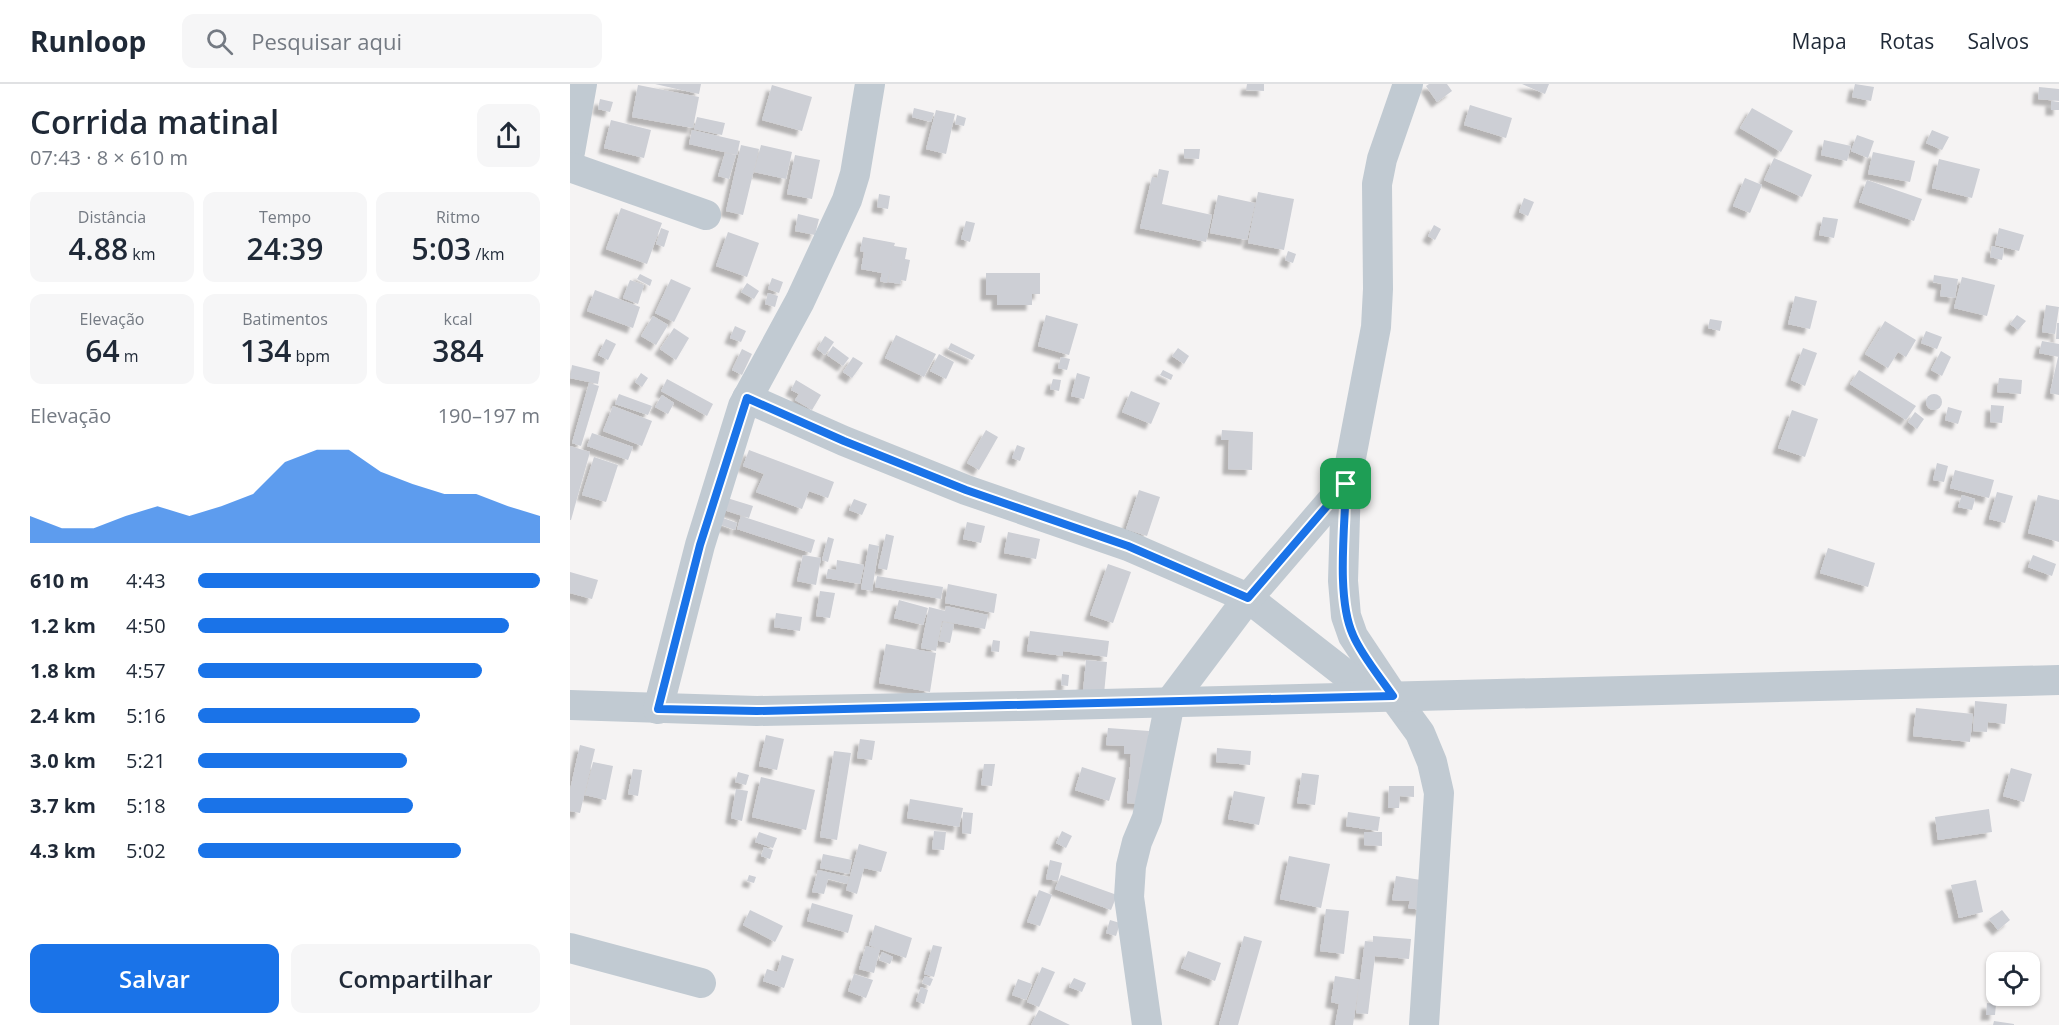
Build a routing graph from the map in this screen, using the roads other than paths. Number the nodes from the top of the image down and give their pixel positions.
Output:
1 (582, 84) edge
2 (870, 84) edge
3 (1408, 84) edge
4 (570, 152) edge
5 (570, 167) edge
6 (706, 215) dead end
7 (747, 398) junction
8 (1346, 484) junction
9 (1248, 598) junction
10 (2059, 680) edge
11 (1384, 697) junction
12 (1170, 702) junction
13 (570, 705) edge
14 (658, 709) junction
15 (570, 948) edge
16 (701, 983) dead end
17 (1147, 1025) edge
18 (1424, 1025) edge

1 - 4 street
2 - 7 street
3 - 8 street
5 - 6 street
7 - 9 street
7 - 14 street
8 - 9 street
8 - 11 street
9 - 11 street
9 - 12 street
10 - 11 street
11 - 12 street
11 - 18 street
12 - 14 street
12 - 17 street
13 - 14 street
15 - 16 street

